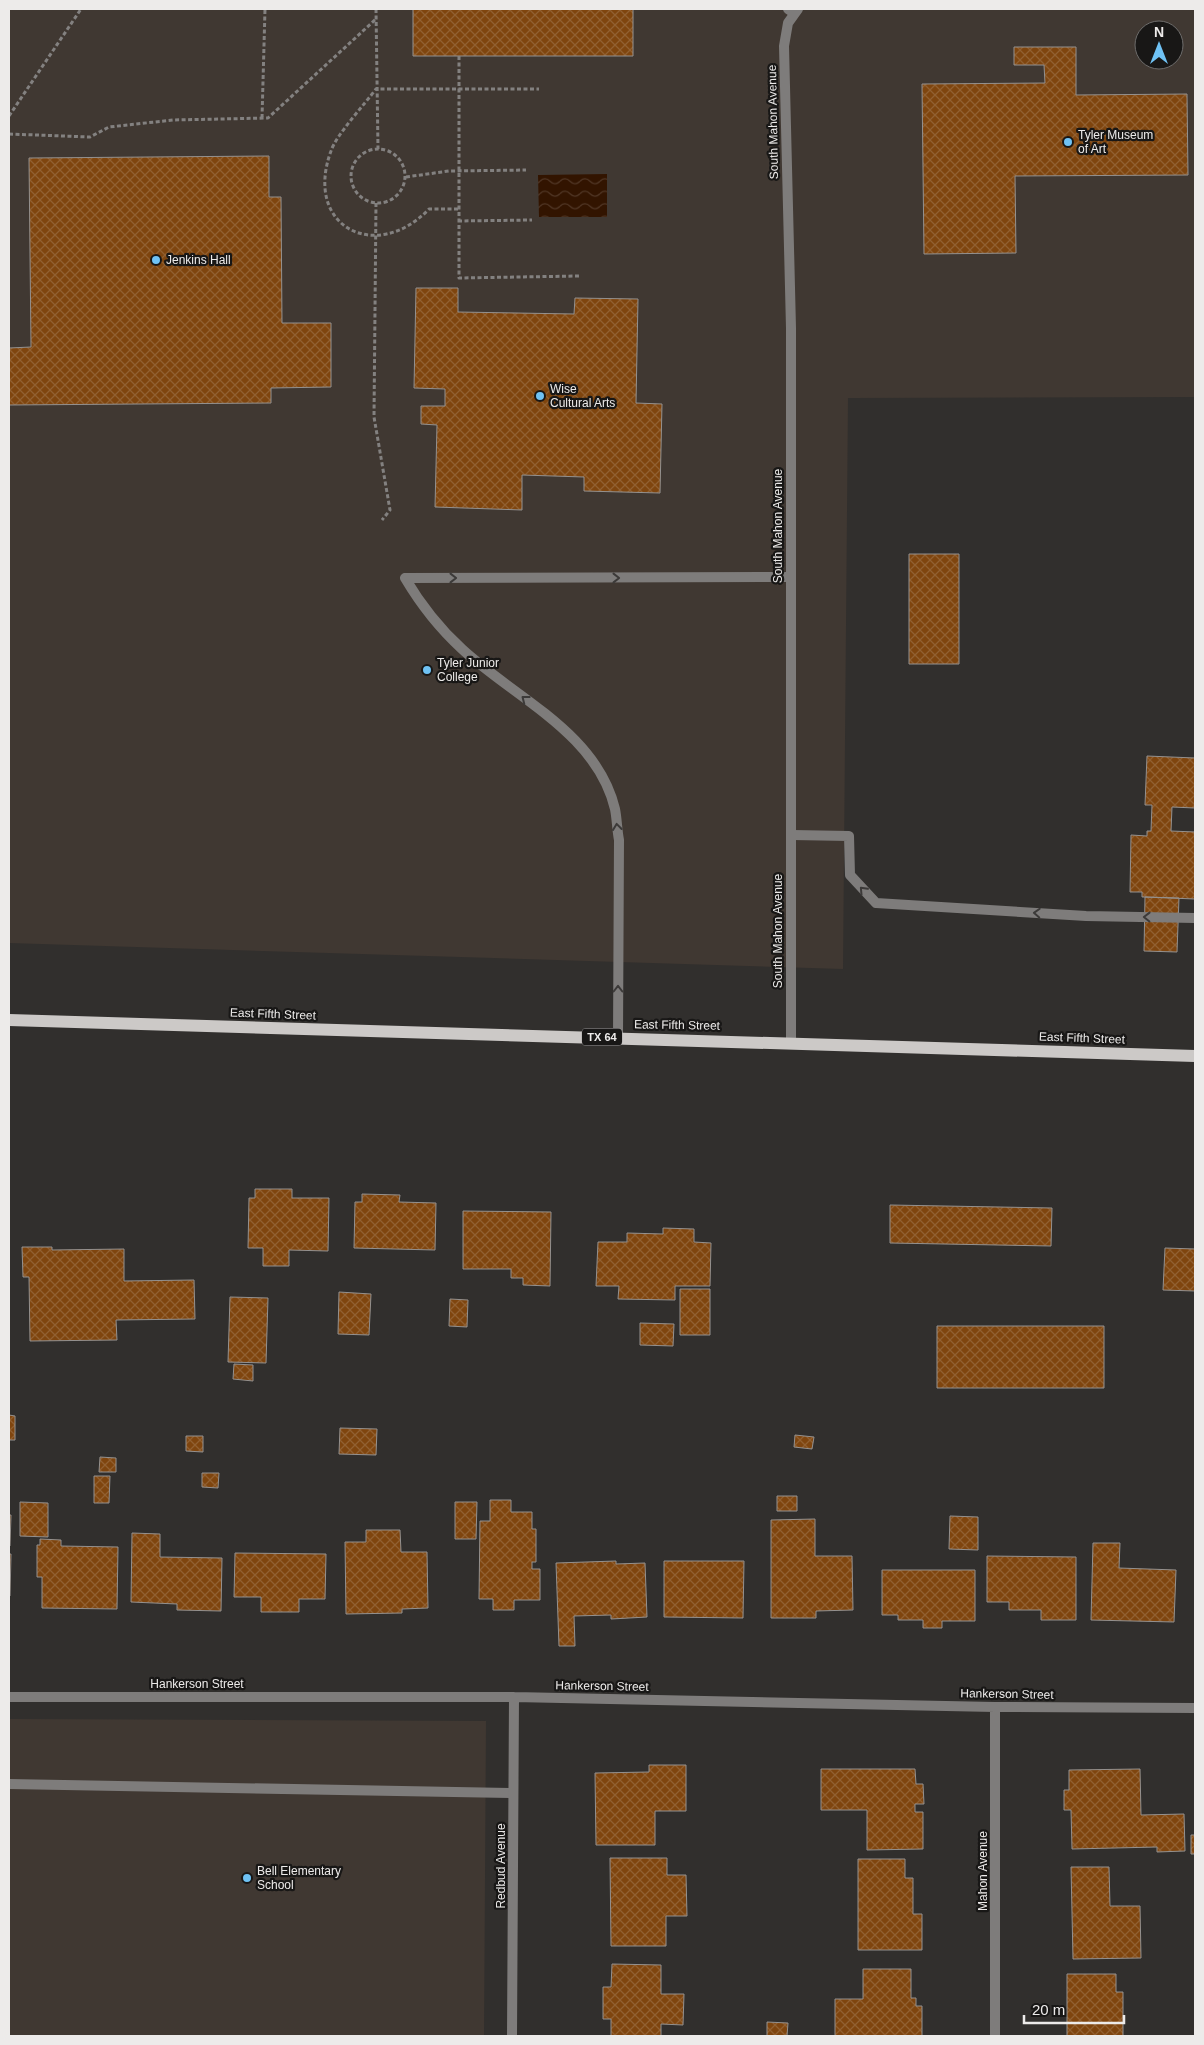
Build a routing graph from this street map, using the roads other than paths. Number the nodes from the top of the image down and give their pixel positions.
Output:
1 (793, 10) edge
2 (791, 577) junction
3 (792, 835) junction
4 (1195, 918) edge
5 (9, 1020) edge
6 (618, 1038) junction
7 (791, 1042) junction
8 (1195, 1056) edge
9 (9, 1697) edge
10 (514, 1697) junction
11 (995, 1707) junction
12 (1195, 1708) edge
13 (9, 1784) edge
14 (514, 1792) junction
15 (512, 2036) edge
16 (995, 2036) edge

1 - 2 street, South Mahon Avenue
2 - 3 street, South Mahon Avenue
6 -> 2 street
4 -> 3 street
3 - 7 street, South Mahon Avenue
5 - 6 main road, East Fifth Street / TX 64
6 - 7 main road, East Fifth Street / TX 64
7 - 8 main road, East Fifth Street / TX 64
9 - 10 street, Hankerson Street
10 - 11 street, Hankerson Street
10 - 14 street, Redbud Avenue
11 - 12 street, Hankerson Street
11 - 16 street, Mahon Avenue
13 - 14 street
14 - 15 street, Redbud Avenue

